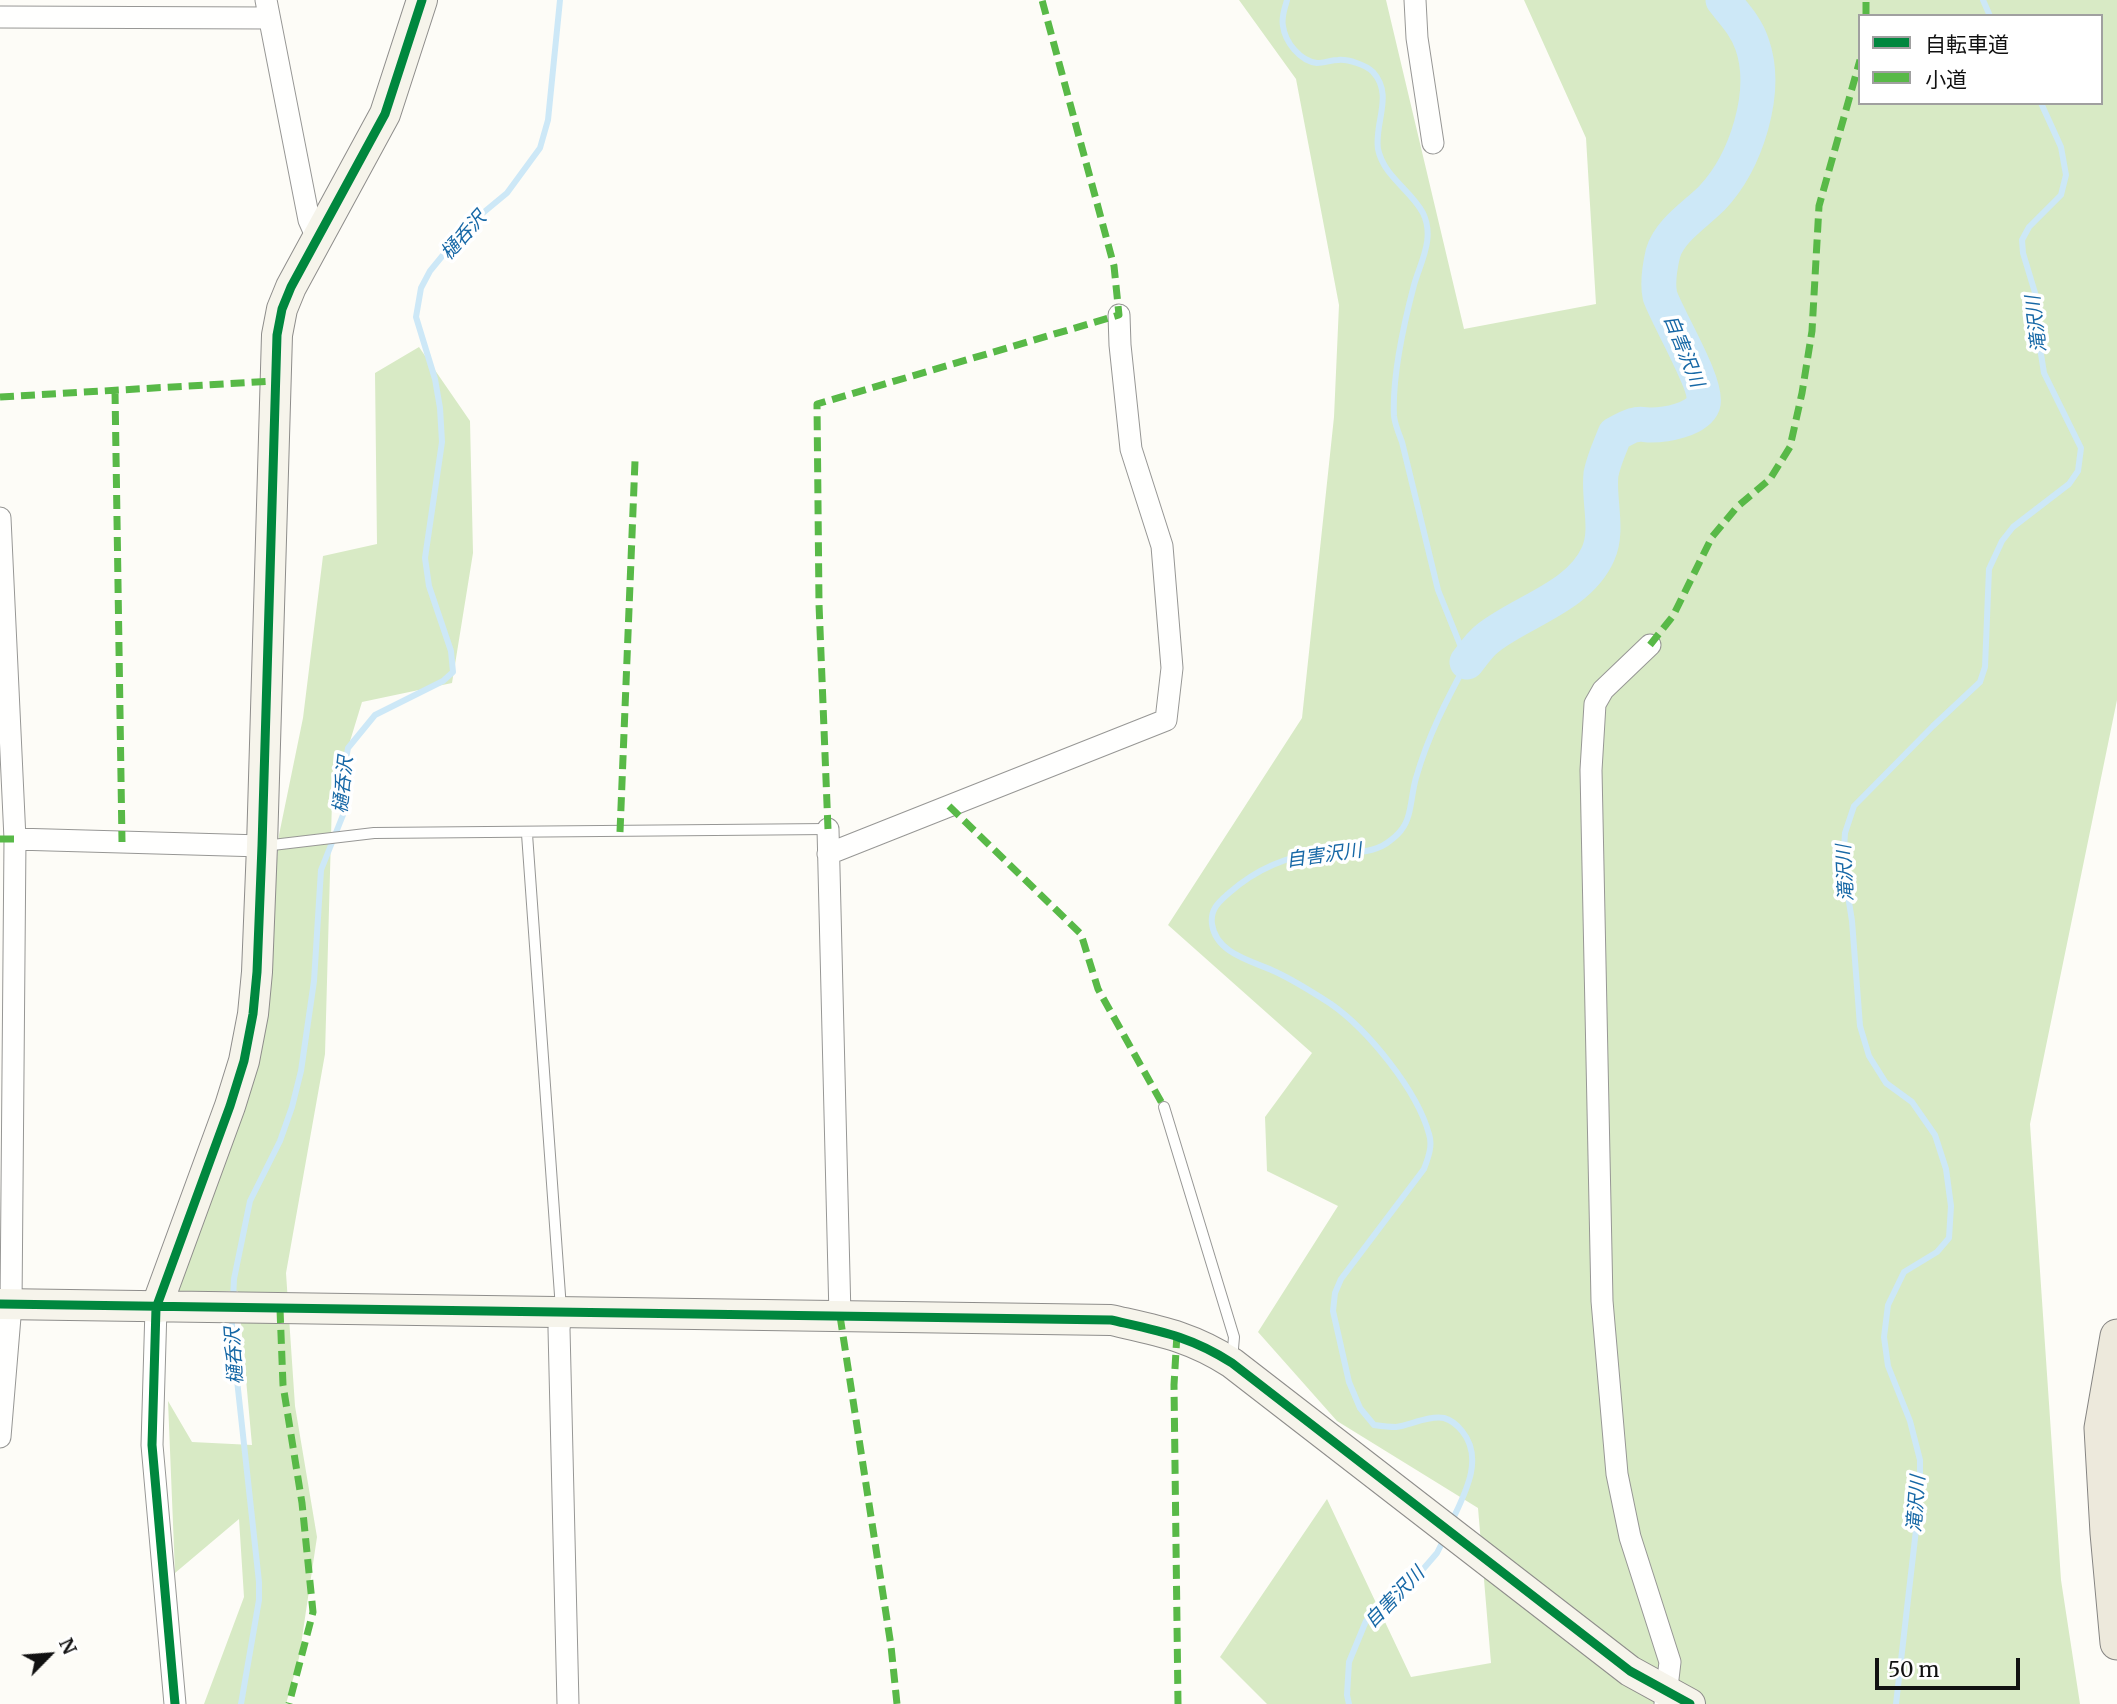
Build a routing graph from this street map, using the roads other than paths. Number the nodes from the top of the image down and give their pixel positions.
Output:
1 (422, 0) edge
2 (1415, 0) edge
3 (267, 9) edge
4 (0, 17) edge
5 (1433, 143) dead end
6 (317, 238) junction
7 (1119, 315) dead end
8 (0, 518) edge
9 (1650, 645) dead end
10 (828, 830) joint
11 (527, 834) junction
12 (15, 839) junction
13 (262, 846) junction
14 (828, 854) junction
15 (1164, 1107) dead end
16 (5, 1304) edge
17 (156, 1308) junction
18 (561, 1313) junction
19 (840, 1316) junction
20 (2117, 1336) edge
21 (1232, 1363) junction
22 (0, 1437) edge
23 (2117, 1643) edge
24 (1674, 1700) edge
25 (175, 1704) edge
26 (568, 1704) edge

1 - 6 street
2 - 5 street
3 - 4 street
3 - 6 street
6 - 13 street
7 - 14 street
8 - 12 street
9 - 24 street
10 - 11 lane
10 - 14 street
11 - 13 lane
11 - 18 lane
12 - 13 street
12 - 16 street
13 - 17 street
14 - 19 street
15 - 21 lane
16 - 17 street
16 - 22 street
17 - 18 street
17 - 25 street
18 - 19 street
18 - 26 street
19 - 21 street
20 - 23 main road
21 - 24 street

